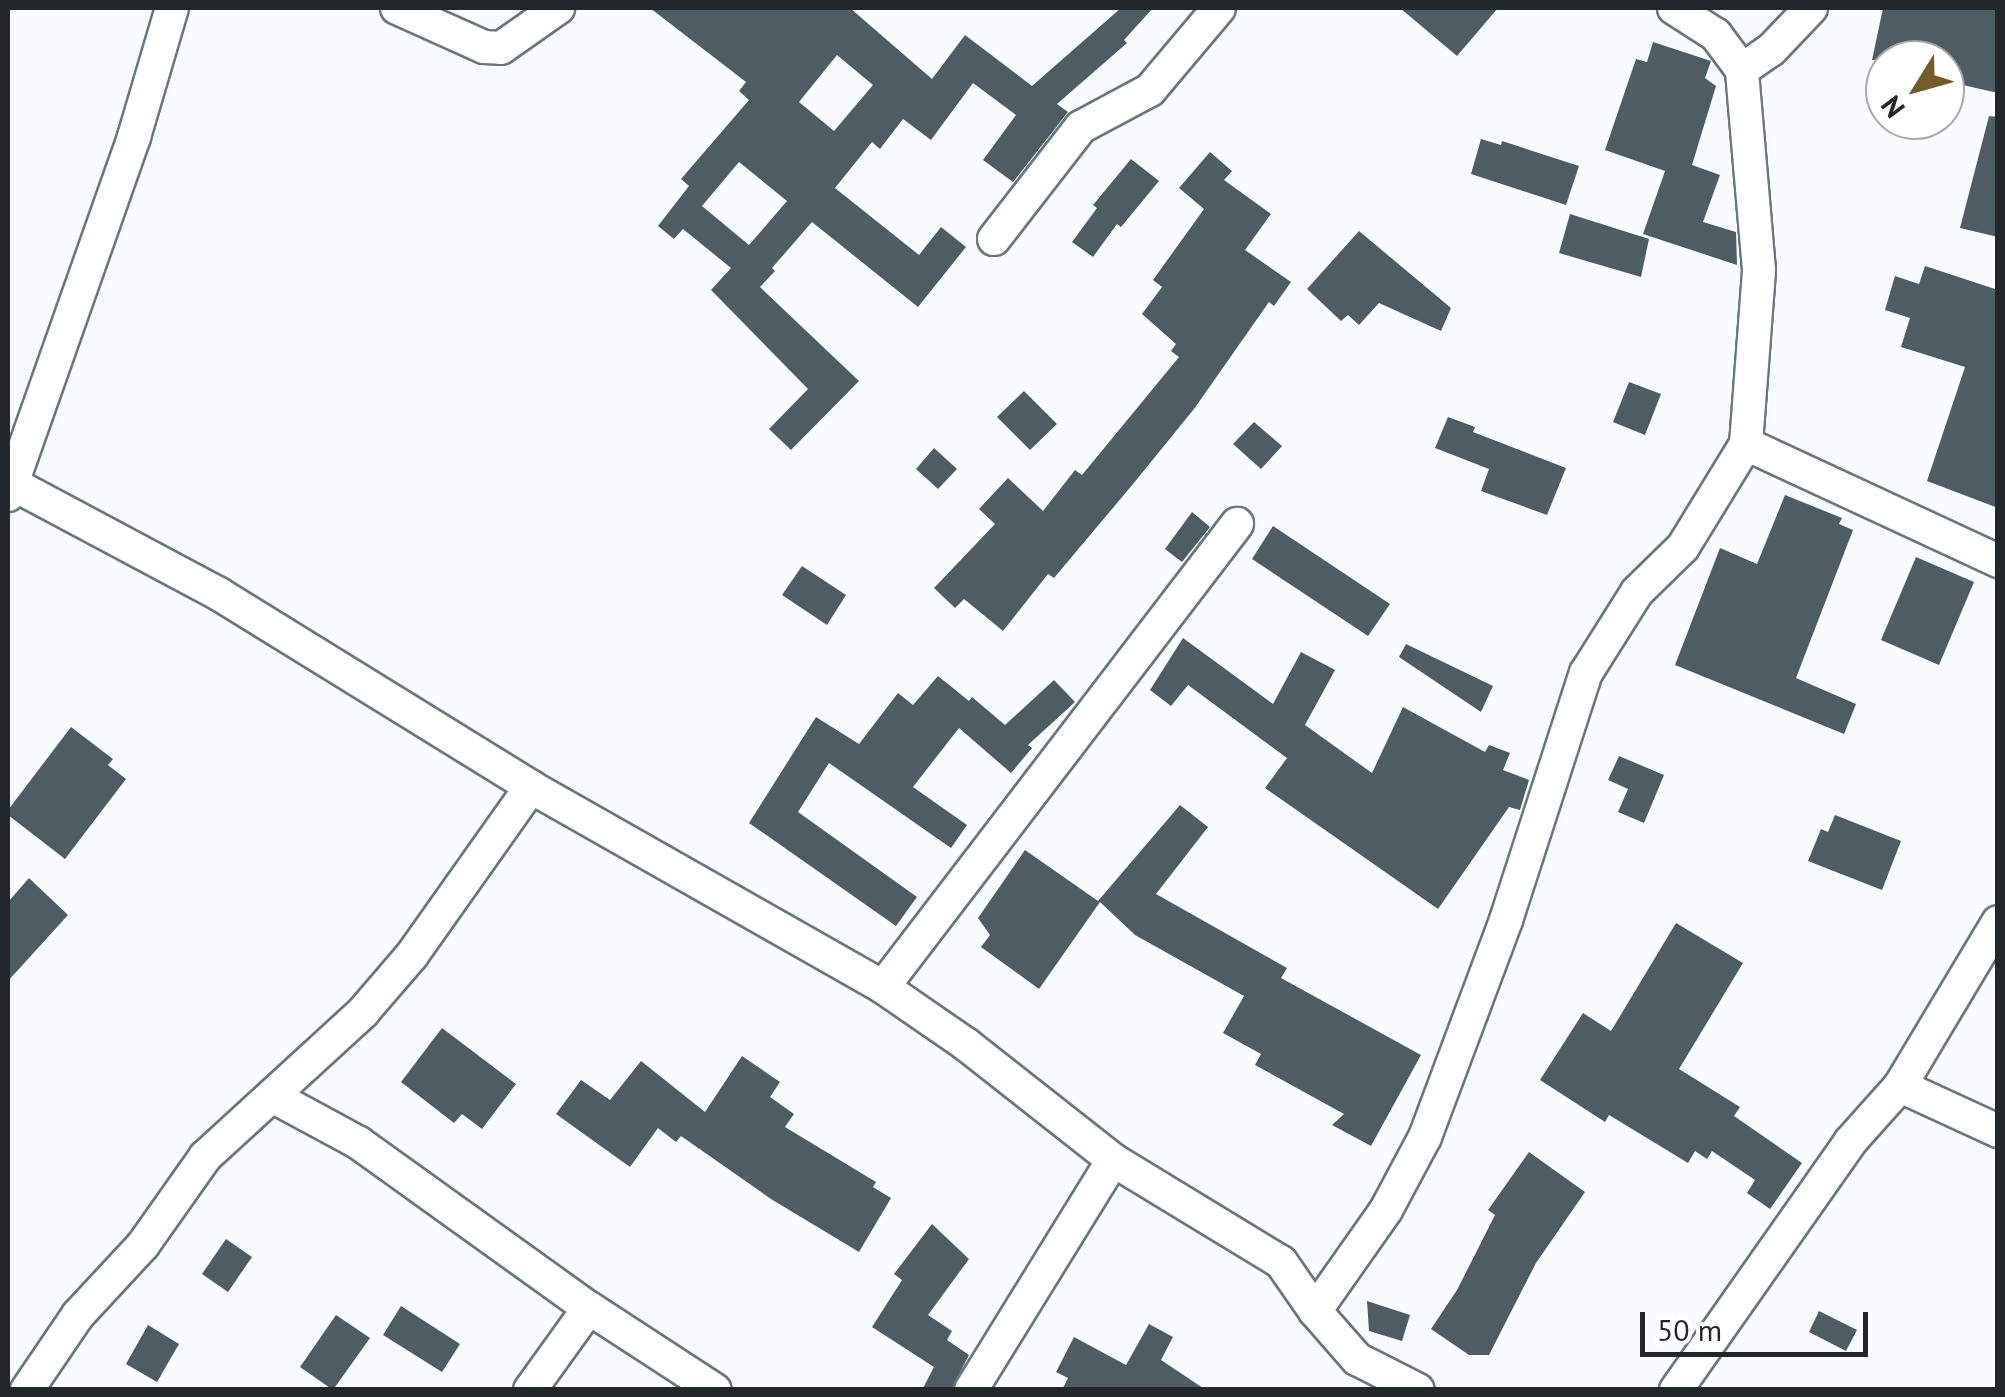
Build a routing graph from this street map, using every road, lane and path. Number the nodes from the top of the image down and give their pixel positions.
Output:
1 (172, 8) edge
2 (396, 8) edge
3 (558, 8) edge
4 (1219, 8) edge
5 (1674, 8) edge
6 (1811, 8) edge
7 (1742, 70) junction
8 (994, 239) dead end
9 (1746, 444) junction
10 (10, 489) edge
11 (1237, 524) dead end
12 (1998, 561) edge
13 (531, 787) junction
14 (1998, 922) edge
15 (884, 987) junction
16 (1900, 1086) junction
17 (274, 1097) junction
18 (1998, 1131) edge
19 (1112, 1160) junction
20 (588, 1308) junction
21 (1316, 1311) junction
22 (27, 1390) edge
23 (530, 1390) edge
24 (716, 1390) edge
25 (971, 1390) edge
26 (1418, 1390) edge
27 (1676, 1390) edge

1 - 10 street
2 - 3 street
4 - 8 street
5 - 7 street
6 - 7 street
7 - 9 street
9 - 12 street
9 - 21 street
10 - 13 street
11 - 15 street
13 - 15 street
13 - 17 street
14 - 16 street
15 - 19 street
16 - 18 street
16 - 27 street
17 - 20 street
17 - 22 street
19 - 21 street
19 - 25 street
20 - 23 street
20 - 24 street
21 - 26 street

